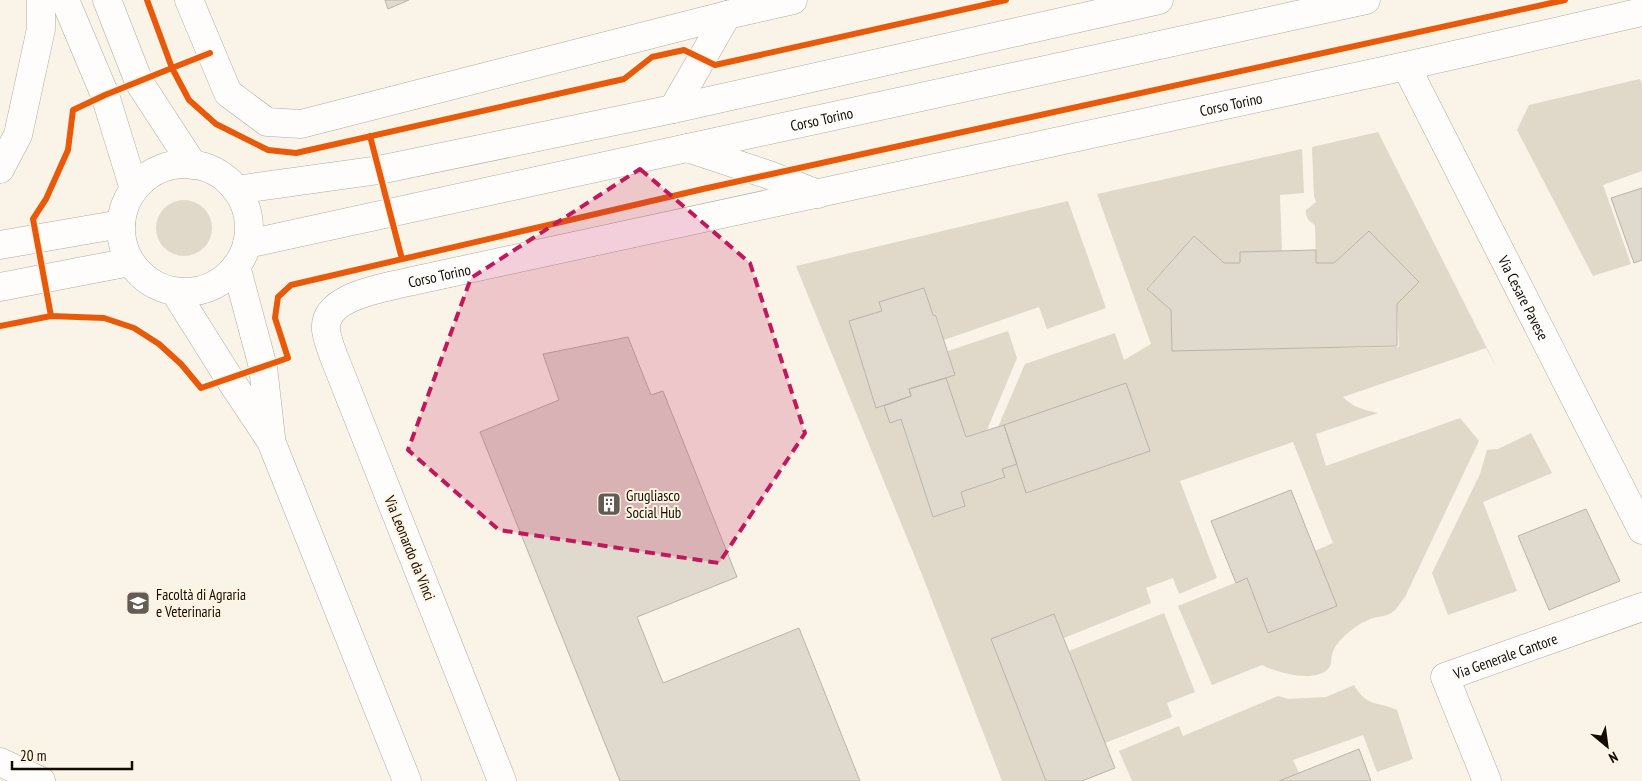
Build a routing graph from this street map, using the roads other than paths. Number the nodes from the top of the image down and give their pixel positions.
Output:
1 (41, 0) edge
2 (65, 0) edge
3 (107, 0) edge
4 (189, 0) edge
5 (793, 0) edge
6 (1159, 0) edge
7 (1366, 0) edge
8 (1642, 12) edge
9 (727, 15) junction
10 (1406, 66) junction
11 (673, 109) junction
12 (686, 148) junction
13 (193, 165) junction
14 (0, 169) edge
15 (134, 189) junction
16 (236, 190) junction
17 (818, 194) junction
18 (121, 224) junction
19 (0, 245) edge
20 (242, 255) junction
21 (130, 262) junction
22 (0, 287) edge
23 (175, 292) junction
24 (331, 313) joint
25 (271, 441) junction
26 (1642, 530) edge
27 (1642, 607) edge
28 (0, 762) edge
29 (42, 781) edge
30 (407, 781) edge
31 (502, 781) edge
32 (1487, 781) edge

1 - 14 street
2 - 15 street
3 - 13 street
4 - 9 street
5 - 9 street
6 - 11 street
7 - 12 street, Corso Torino
8 - 10 street, Corso Torino
9 - 11 street
10 - 17 street, Corso Torino
10 - 26 street, Via Cesare Pavese
11 - 16 street
12 - 17 street
12 - 20 street, Corso Torino
13 - 15 street
13 - 16 street
15 - 18 street
16 - 20 street
17 - 24 street, Corso Torino
18 - 19 street
18 - 21 street
20 - 23 street
20 - 25 street
21 - 22 street
21 - 23 street
23 - 25 street
24 - 31 street, Via Leonardo da Vinci
25 - 30 street
27 - 32 street, Via Generale Cantore
28 - 29 street

